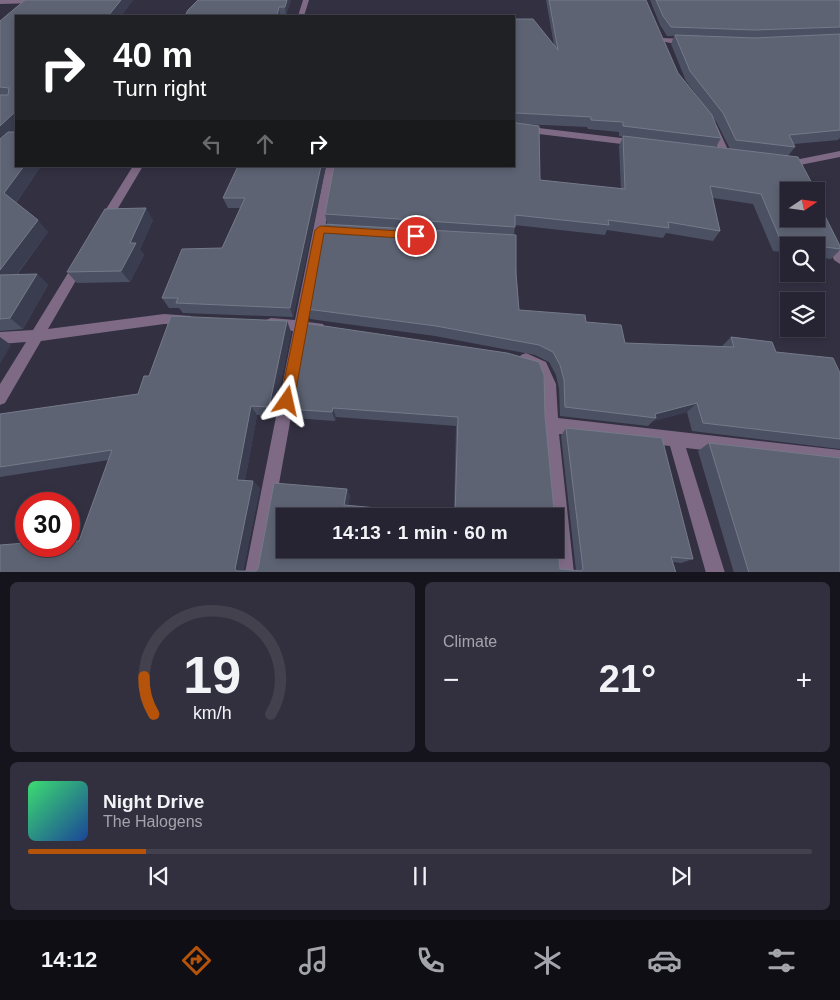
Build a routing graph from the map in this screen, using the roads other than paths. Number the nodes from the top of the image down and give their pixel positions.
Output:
1 (74, 0) edge
2 (306, 0) edge
3 (0, 2) edge
4 (301, 15) edge
5 (693, 41) edge
6 (668, 49) edge
7 (709, 119) edge
8 (515, 128) edge
9 (648, 144) edge
10 (725, 154) edge
11 (840, 154) edge
12 (778, 160) edge
13 (137, 167) edge
14 (330, 167) edge
15 (825, 228) edge
16 (97, 234) edge
17 (87, 250) edge
18 (840, 260) edge
19 (203, 321) edge
20 (262, 323) edge
21 (301, 325) junction
22 (330, 329) edge
23 (36, 336) junction
24 (0, 338) edge
25 (515, 357) edge
26 (0, 398) edge
27 (550, 425) junction
28 (675, 438) junction
29 (840, 458) edge
30 (254, 572) edge
31 (565, 572) edge
32 (716, 572) edge

1 - 3 street
2 - 4 street
5 - 6 street
7 - 10 street
8 - 9 street
11 - 12 street
13 - 16 street
14 - 21 street
15 - 18 street
17 - 23 street
19 - 23 street
20 - 21 street
21 - 22 street
21 - 30 street
23 - 24 street
23 - 26 street
25 - 27 street
27 - 28 street
27 - 31 street
28 - 29 street
28 - 32 street

